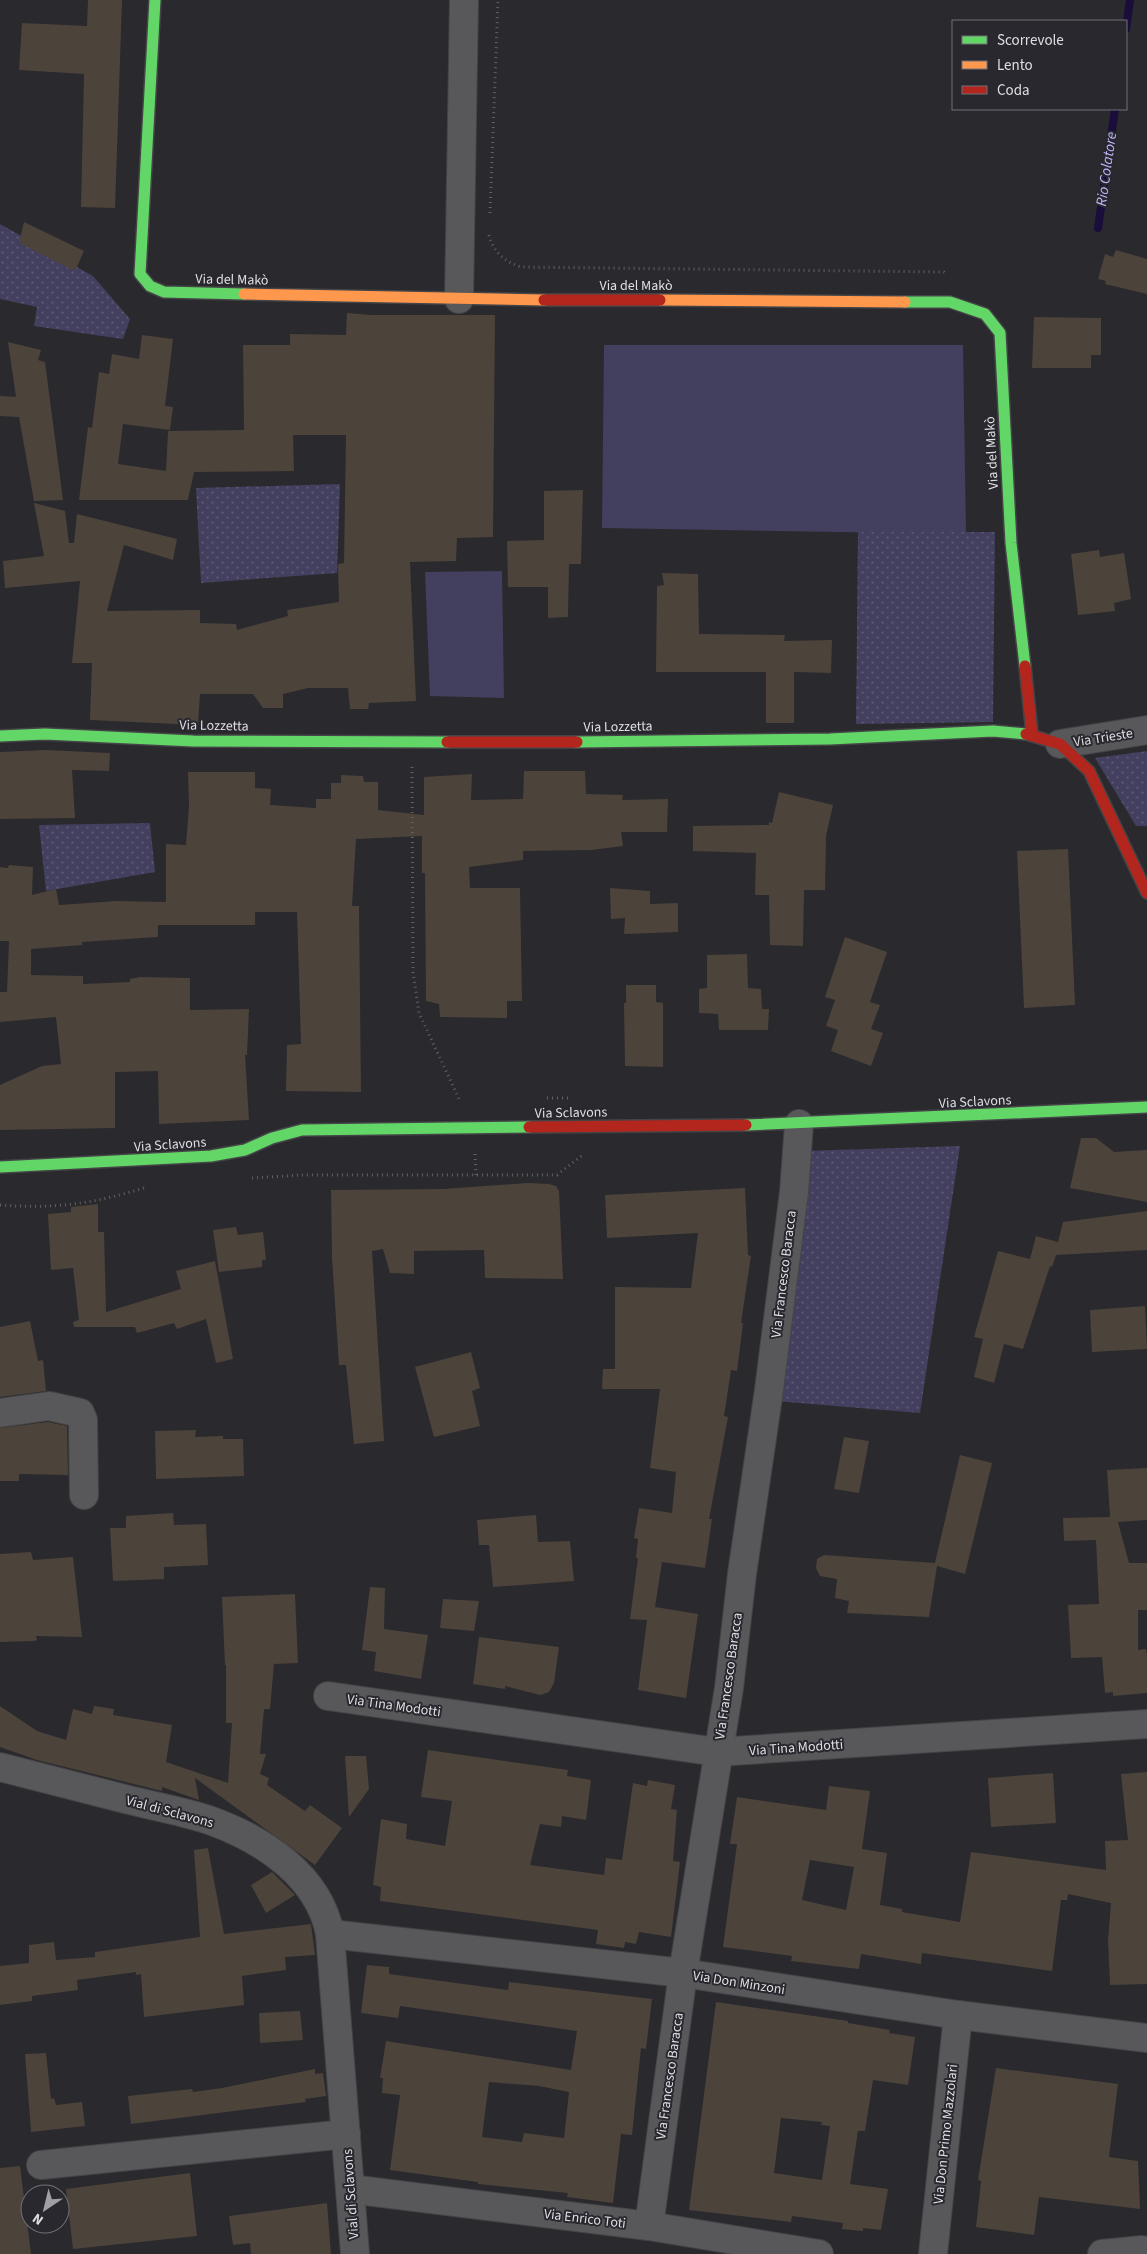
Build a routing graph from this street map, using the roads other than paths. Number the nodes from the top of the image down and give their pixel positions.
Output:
1 (155, 0) edge
2 (464, 0) edge
3 (459, 298) junction
4 (1147, 730) edge
5 (1032, 734) junction
6 (0, 736) edge
7 (1060, 744) junction
8 (1147, 893) edge
9 (1147, 1108) edge
10 (799, 1124) junction
11 (0, 1167) edge
12 (0, 1413) edge
13 (84, 1495) dead end
14 (328, 1696) dead end
15 (1147, 1724) edge
16 (717, 1752) junction
17 (0, 1767) edge
18 (330, 1934) junction
19 (683, 1973) junction
20 (958, 2015) junction
21 (1147, 2038) edge
22 (346, 2134) junction
23 (41, 2165) dead end
24 (350, 2189) junction
25 (650, 2226) junction
26 (1142, 2250) dead end
27 (355, 2254) edge
28 (819, 2254) edge
29 (933, 2254) edge
30 (1102, 2254) edge

1 - 3 street, Via del Makò
2 - 3 street
3 - 5 street, Via del Makò
4 - 7 street, Via Trieste
5 - 6 street, Via Lozzetta
5 - 7 street, Via Lozzetta
7 - 8 street, Via Lozzetta
9 - 10 street, Via Sclavons
10 - 11 street, Via Sclavons
10 - 16 street, Via Francesco Baracca
12 - 13 street
14 - 16 street, Via Tina Modotti
15 - 16 street, Via Tina Modotti
16 - 19 street, Via Francesco Baracca
17 - 18 street, Vial di Sclavons
18 - 19 street, Via Don Minzoni
18 - 22 street, Vial di Sclavons
19 - 20 street, Via Don Minzoni
19 - 25 street, Via Francesco Baracca
20 - 21 street, Via Don Minzoni
20 - 29 street, Via Don Primo Mazzolari
22 - 23 street, Vial di Sclavons
22 - 24 street, Vial di Sclavons
24 - 25 street, Via Enrico Toti
24 - 27 street, Vial di Sclavons
25 - 28 street, Via Enrico Toti
26 - 30 street

